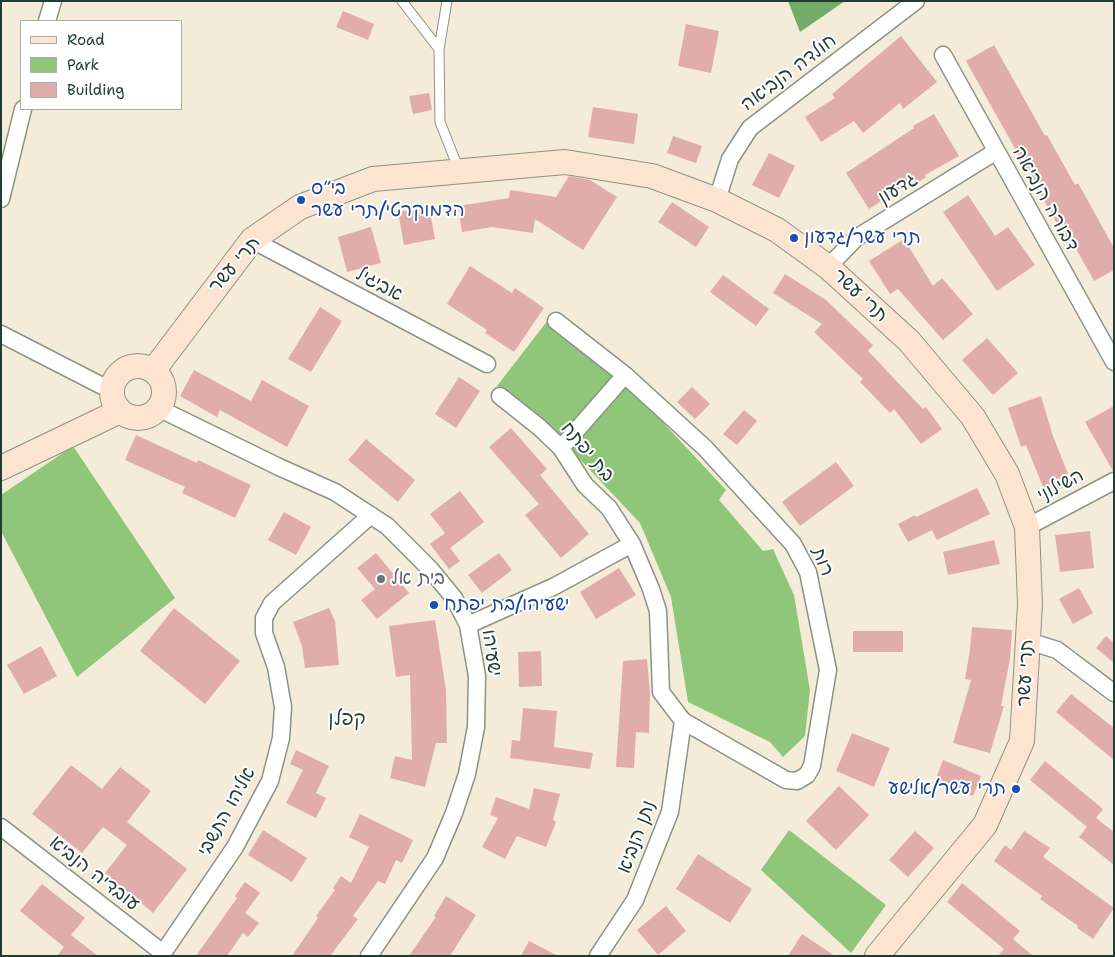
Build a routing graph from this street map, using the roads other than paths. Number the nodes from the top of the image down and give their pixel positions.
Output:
1 (53, 1) edge
2 (402, 1) edge
3 (447, 1) edge
4 (916, 1) edge
5 (48, 20) edge
6 (439, 49) junction
7 (943, 55) dead end
8 (23, 110) edge
9 (996, 152) junction
10 (460, 172) junction
11 (1, 199) edge
12 (717, 200) junction
13 (252, 240) junction
14 (828, 267) junction
15 (556, 321) dead end
16 (1, 334) edge
17 (1114, 362) edge
18 (487, 364) dead end
19 (152, 371) junction
20 (624, 375) junction
21 (500, 396) dead end
22 (116, 401) junction
23 (158, 408) junction
24 (561, 448) junction
25 (1, 468) edge
26 (1114, 481) edge
27 (371, 515) junction
28 (1027, 527) junction
29 (632, 544) junction
30 (468, 625) junction
31 (1028, 641) junction
32 (1114, 693) edge
33 (683, 721) junction
34 (1, 827) edge
35 (162, 954) edge
36 (369, 956) edge
37 (598, 956) edge
38 (877, 956) edge

1 - 5 street
2 - 6 lane
3 - 6 lane
4 - 12 street, חולדה הנביאה
6 - 10 lane
7 - 9 street, דבורה הנביאה
8 - 11 street
9 - 14 street, גדעון
9 - 17 street, דבורה הנביאה
10 - 12 street, תרי עשר
10 - 13 street, תרי עשר
12 - 14 street, תרי עשר
13 - 18 street, אביגיל
13 - 19 street, תרי עשר
14 - 28 street, תרי עשר
15 - 20 street, רות
16 - 22 street
19 - 22 street
19 - 23 street
20 - 24 street
20 - 33 street, רות
21 - 24 street, בת יפתח
22 - 23 street
22 - 25 street
23 - 27 street, ישעיהו
24 - 29 street, בת יפתח
26 - 28 street, השילוני
27 - 30 street, ישעיהו
27 - 35 street, אליהו התשבי
28 - 31 street, תרי עשר
29 - 30 street
29 - 33 street, בת יפתח
30 - 36 street, ישעיהו
31 - 32 street
31 - 38 street, תרי עשר
33 - 37 street, נתן הנביא
34 - 35 street, עובדיה הנביא

